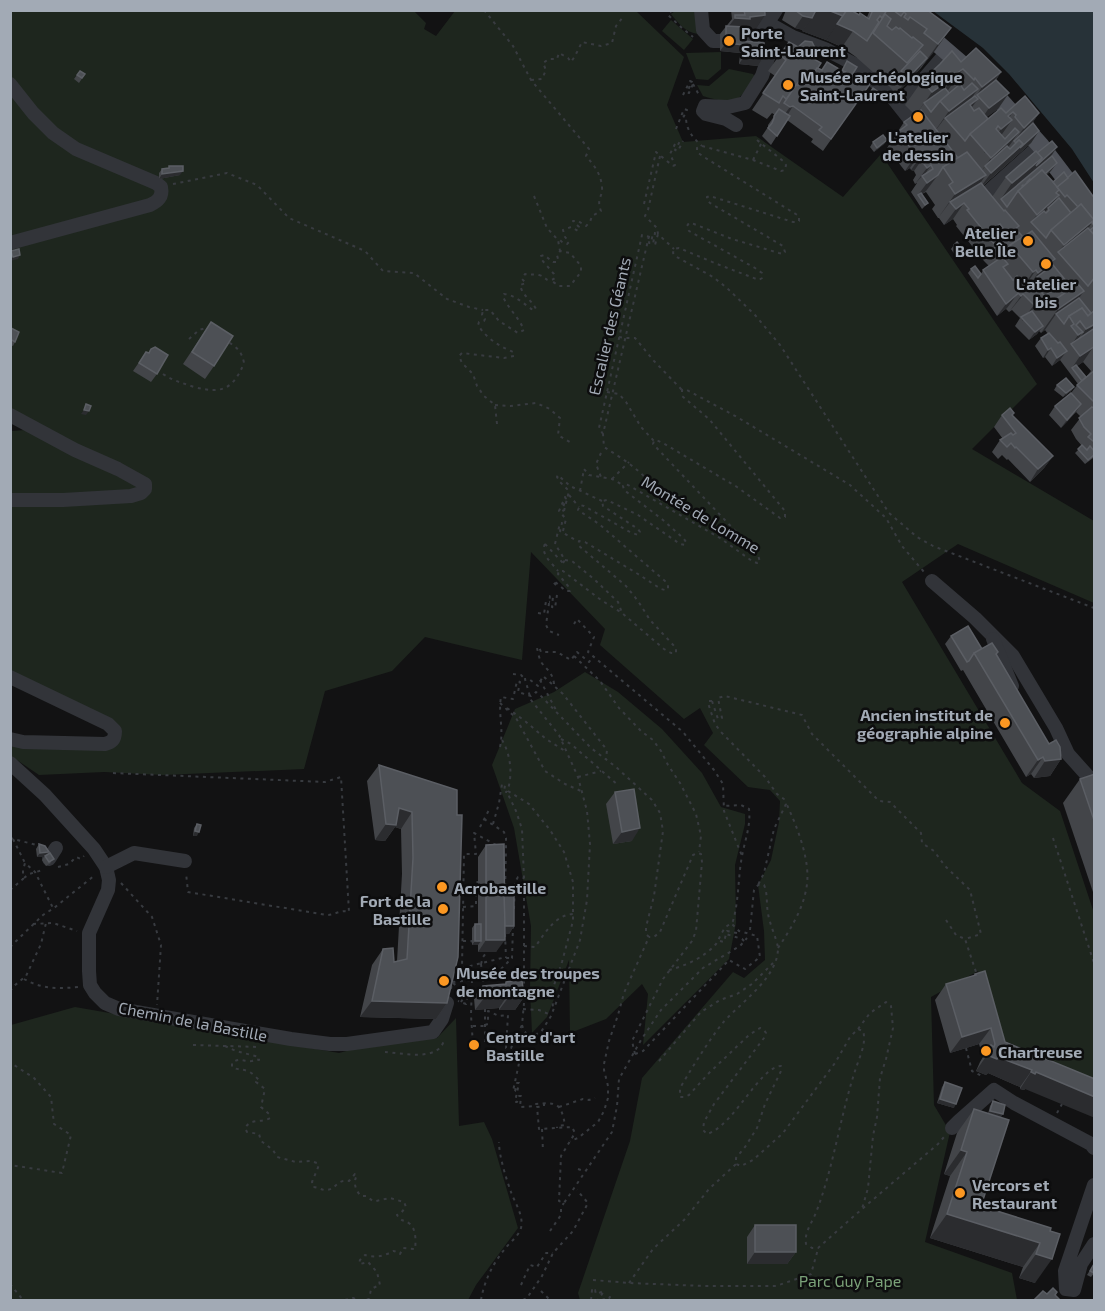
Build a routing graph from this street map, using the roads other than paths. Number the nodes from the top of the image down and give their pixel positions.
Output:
1 (701, 10) edge
2 (776, 10) edge
3 (893, 10) edge
4 (768, 23) junction
5 (710, 39) road end
6 (738, 42) edge
7 (948, 52) junction
8 (769, 55) dead end
9 (10, 84) edge
10 (898, 104) junction
11 (736, 125) dead end
12 (926, 140) edge
13 (1041, 146) junction
14 (990, 214) edge
15 (1095, 216) edge
16 (10, 243) edge
17 (10, 415) edge
18 (10, 500) edge
19 (932, 581) road end
20 (991, 635) junction
21 (10, 677) edge
22 (1017, 701) edge
23 (10, 739) edge
24 (10, 763) edge
25 (1095, 783) edge
26 (185, 861) road end
27 (106, 867) junction
28 (451, 1005) edge
29 (952, 1128) road end
30 (1095, 1148) edge
31 (1095, 1185) edge
32 (1095, 1244) edge

1 - 5 street
2 - 4 street
3 - 7 main road
4 - 6 street
4 - 10 street
7 - 10 street
7 - 13 main road
8 - 11 street
9 - 16 street
10 - 12 street
13 - 14 street
13 - 15 main road
17 - 18 street
19 - 20 street
20 - 22 street
20 - 25 street
21 - 23 street
24 - 27 street
26 - 27 street
27 - 28 street, Chemin de la Bastille
29 - 30 street
31 - 32 street

